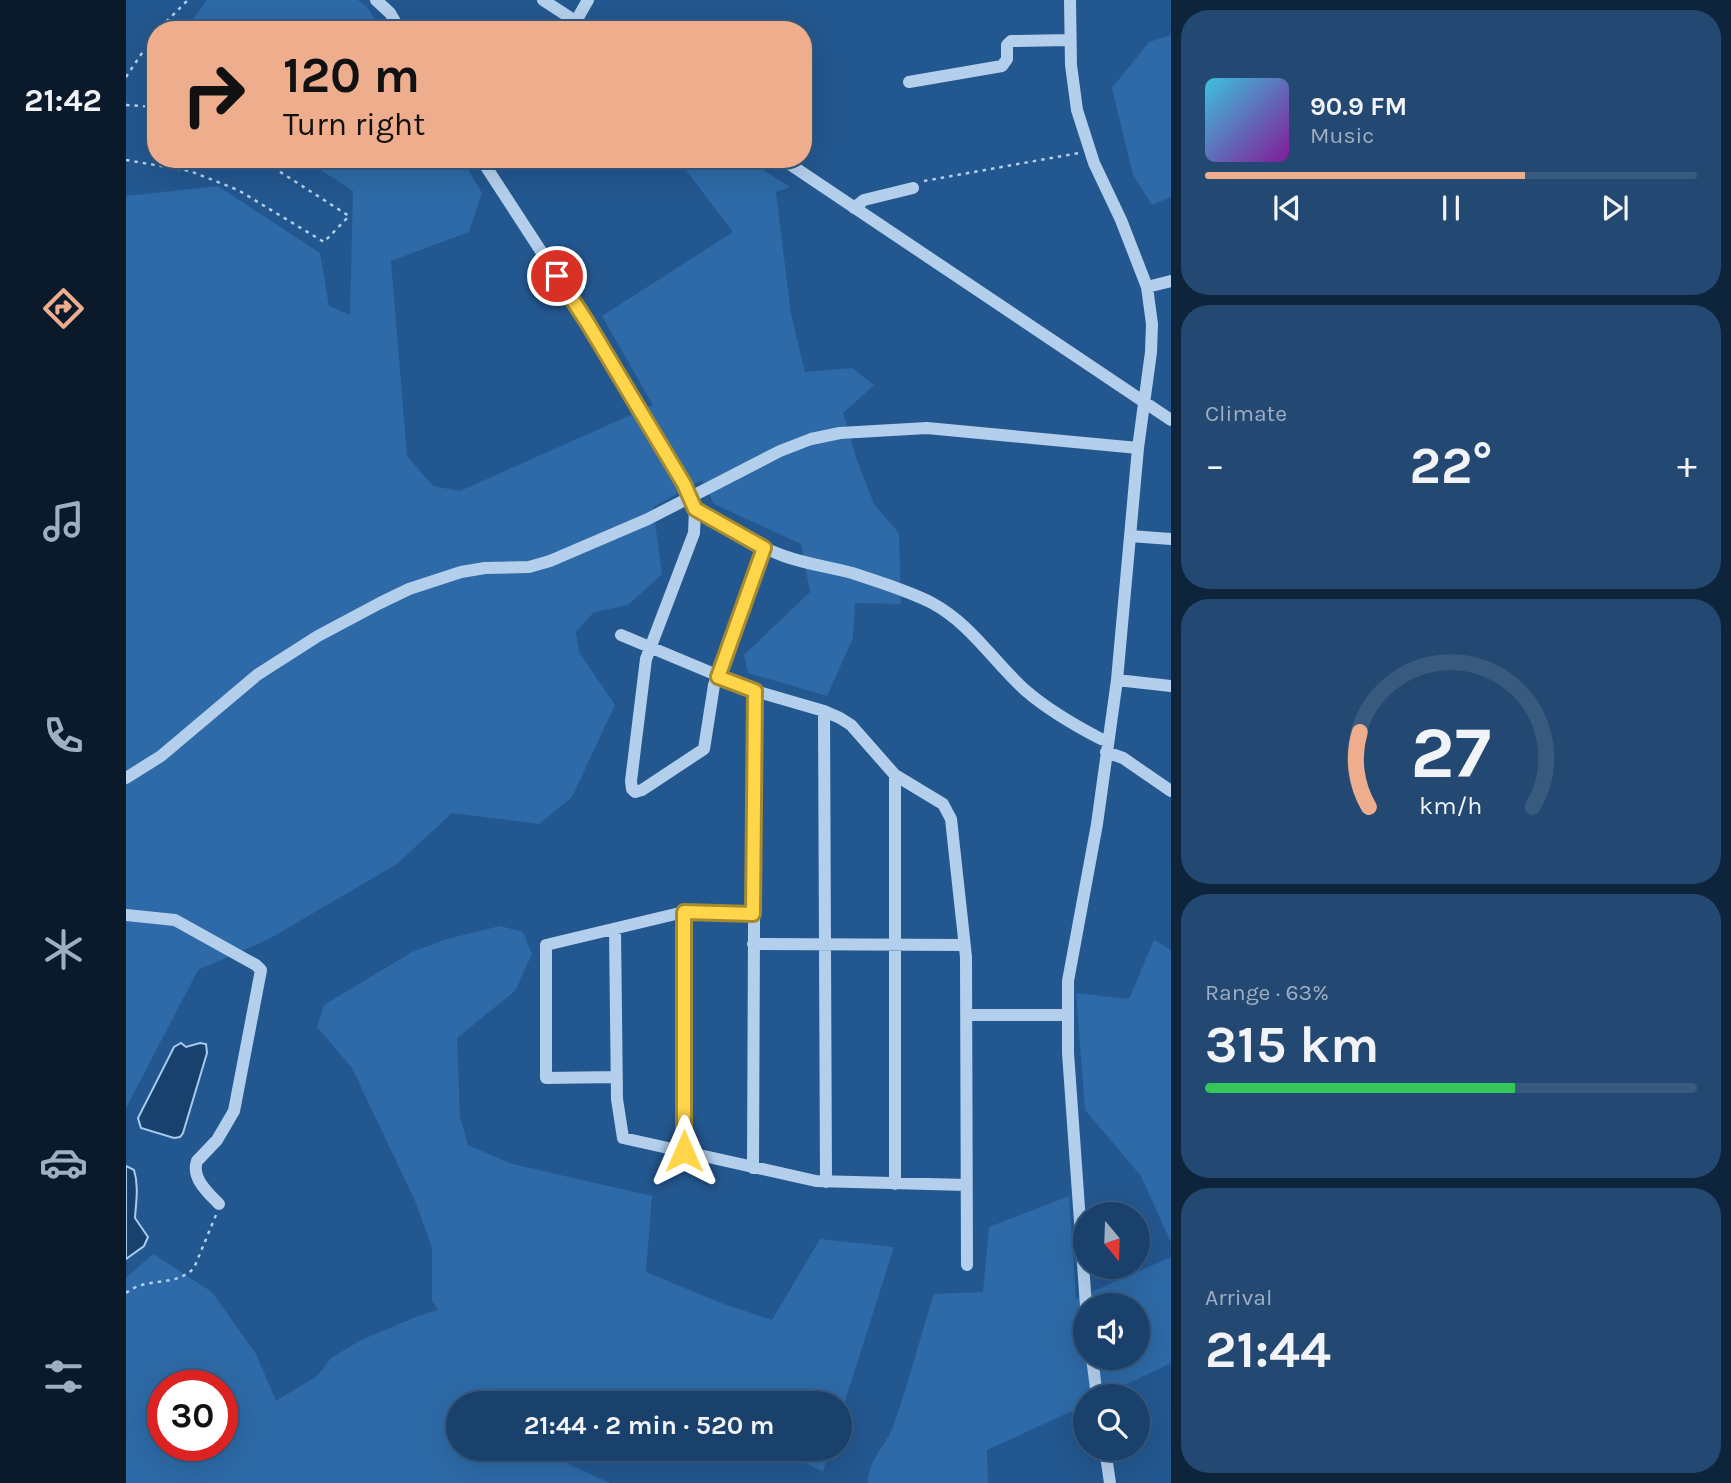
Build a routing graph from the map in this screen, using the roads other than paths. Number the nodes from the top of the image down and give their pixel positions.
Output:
1 (376, 0) edge
2 (543, 0) edge
3 (589, 0) edge
4 (1070, 0) edge
5 (395, 21) edge
6 (576, 21) joint
7 (1069, 40) junction
8 (909, 82) dead end
9 (487, 168) edge
10 (795, 168) edge
11 (913, 188) road end
12 (854, 208) junction
13 (1171, 281) edge
14 (1147, 287) junction
15 (1143, 399) junction
16 (1171, 420) edge
17 (1138, 448) junction
18 (693, 503) junction
19 (1130, 536) junction
20 (1171, 540) edge
21 (764, 548) junction
22 (621, 635) dead end
23 (651, 646) junction
24 (718, 677) junction
25 (1117, 680) junction
26 (1171, 686) edge
27 (755, 691) junction
28 (824, 711) junction
29 (1106, 746) junction
30 (895, 775) junction
31 (126, 778) edge
32 (1171, 791) edge
33 (684, 912) junction
34 (753, 914) junction
35 (126, 915) edge
36 (615, 930) junction
37 (895, 943) junction
38 (753, 944) junction
39 (825, 944) junction
40 (964, 944) junction
41 (967, 1015) junction
42 (1068, 1015) junction
43 (616, 1077) junction
44 (684, 1151) junction
45 (753, 1168) junction
46 (826, 1182) junction
47 (895, 1184) junction
48 (966, 1185) junction
49 (219, 1204) road end
50 (967, 1265) dead end
51 (1085, 1293) edge
52 (1107, 1461) edge
53 (1110, 1483) edge

1 - 5 street
2 - 6 street
3 - 6 street
4 - 7 street
7 - 8 street
7 - 14 street
9 - 18 street
10 - 12 street
11 - 12 street
12 - 15 street
13 - 14 street
14 - 15 street
15 - 16 street
15 - 17 street
17 - 18 street
17 - 19 street
18 - 21 street
18 - 23 street
18 - 31 street
19 - 20 street
19 - 25 street
21 - 24 street
21 - 29 street
22 - 23 street
23 - 24 street
23 - 24 street
24 - 27 street
25 - 26 street
25 - 29 street
27 - 28 street
27 - 34 street
28 - 30 street
28 - 39 street
29 - 32 street
29 - 42 street
30 - 37 street
30 - 40 street
33 - 34 street
33 - 36 street
33 - 44 street
34 - 38 street
35 - 49 street
36 - 43 street
36 - 43 street
37 - 39 street
37 - 40 street
37 - 47 street
38 - 39 street
38 - 45 street
39 - 46 street
40 - 41 street
41 - 42 street
41 - 48 street
42 - 51 street
43 - 44 street
44 - 45 street
45 - 46 street
46 - 47 street
47 - 48 street
48 - 50 street
52 - 53 street

